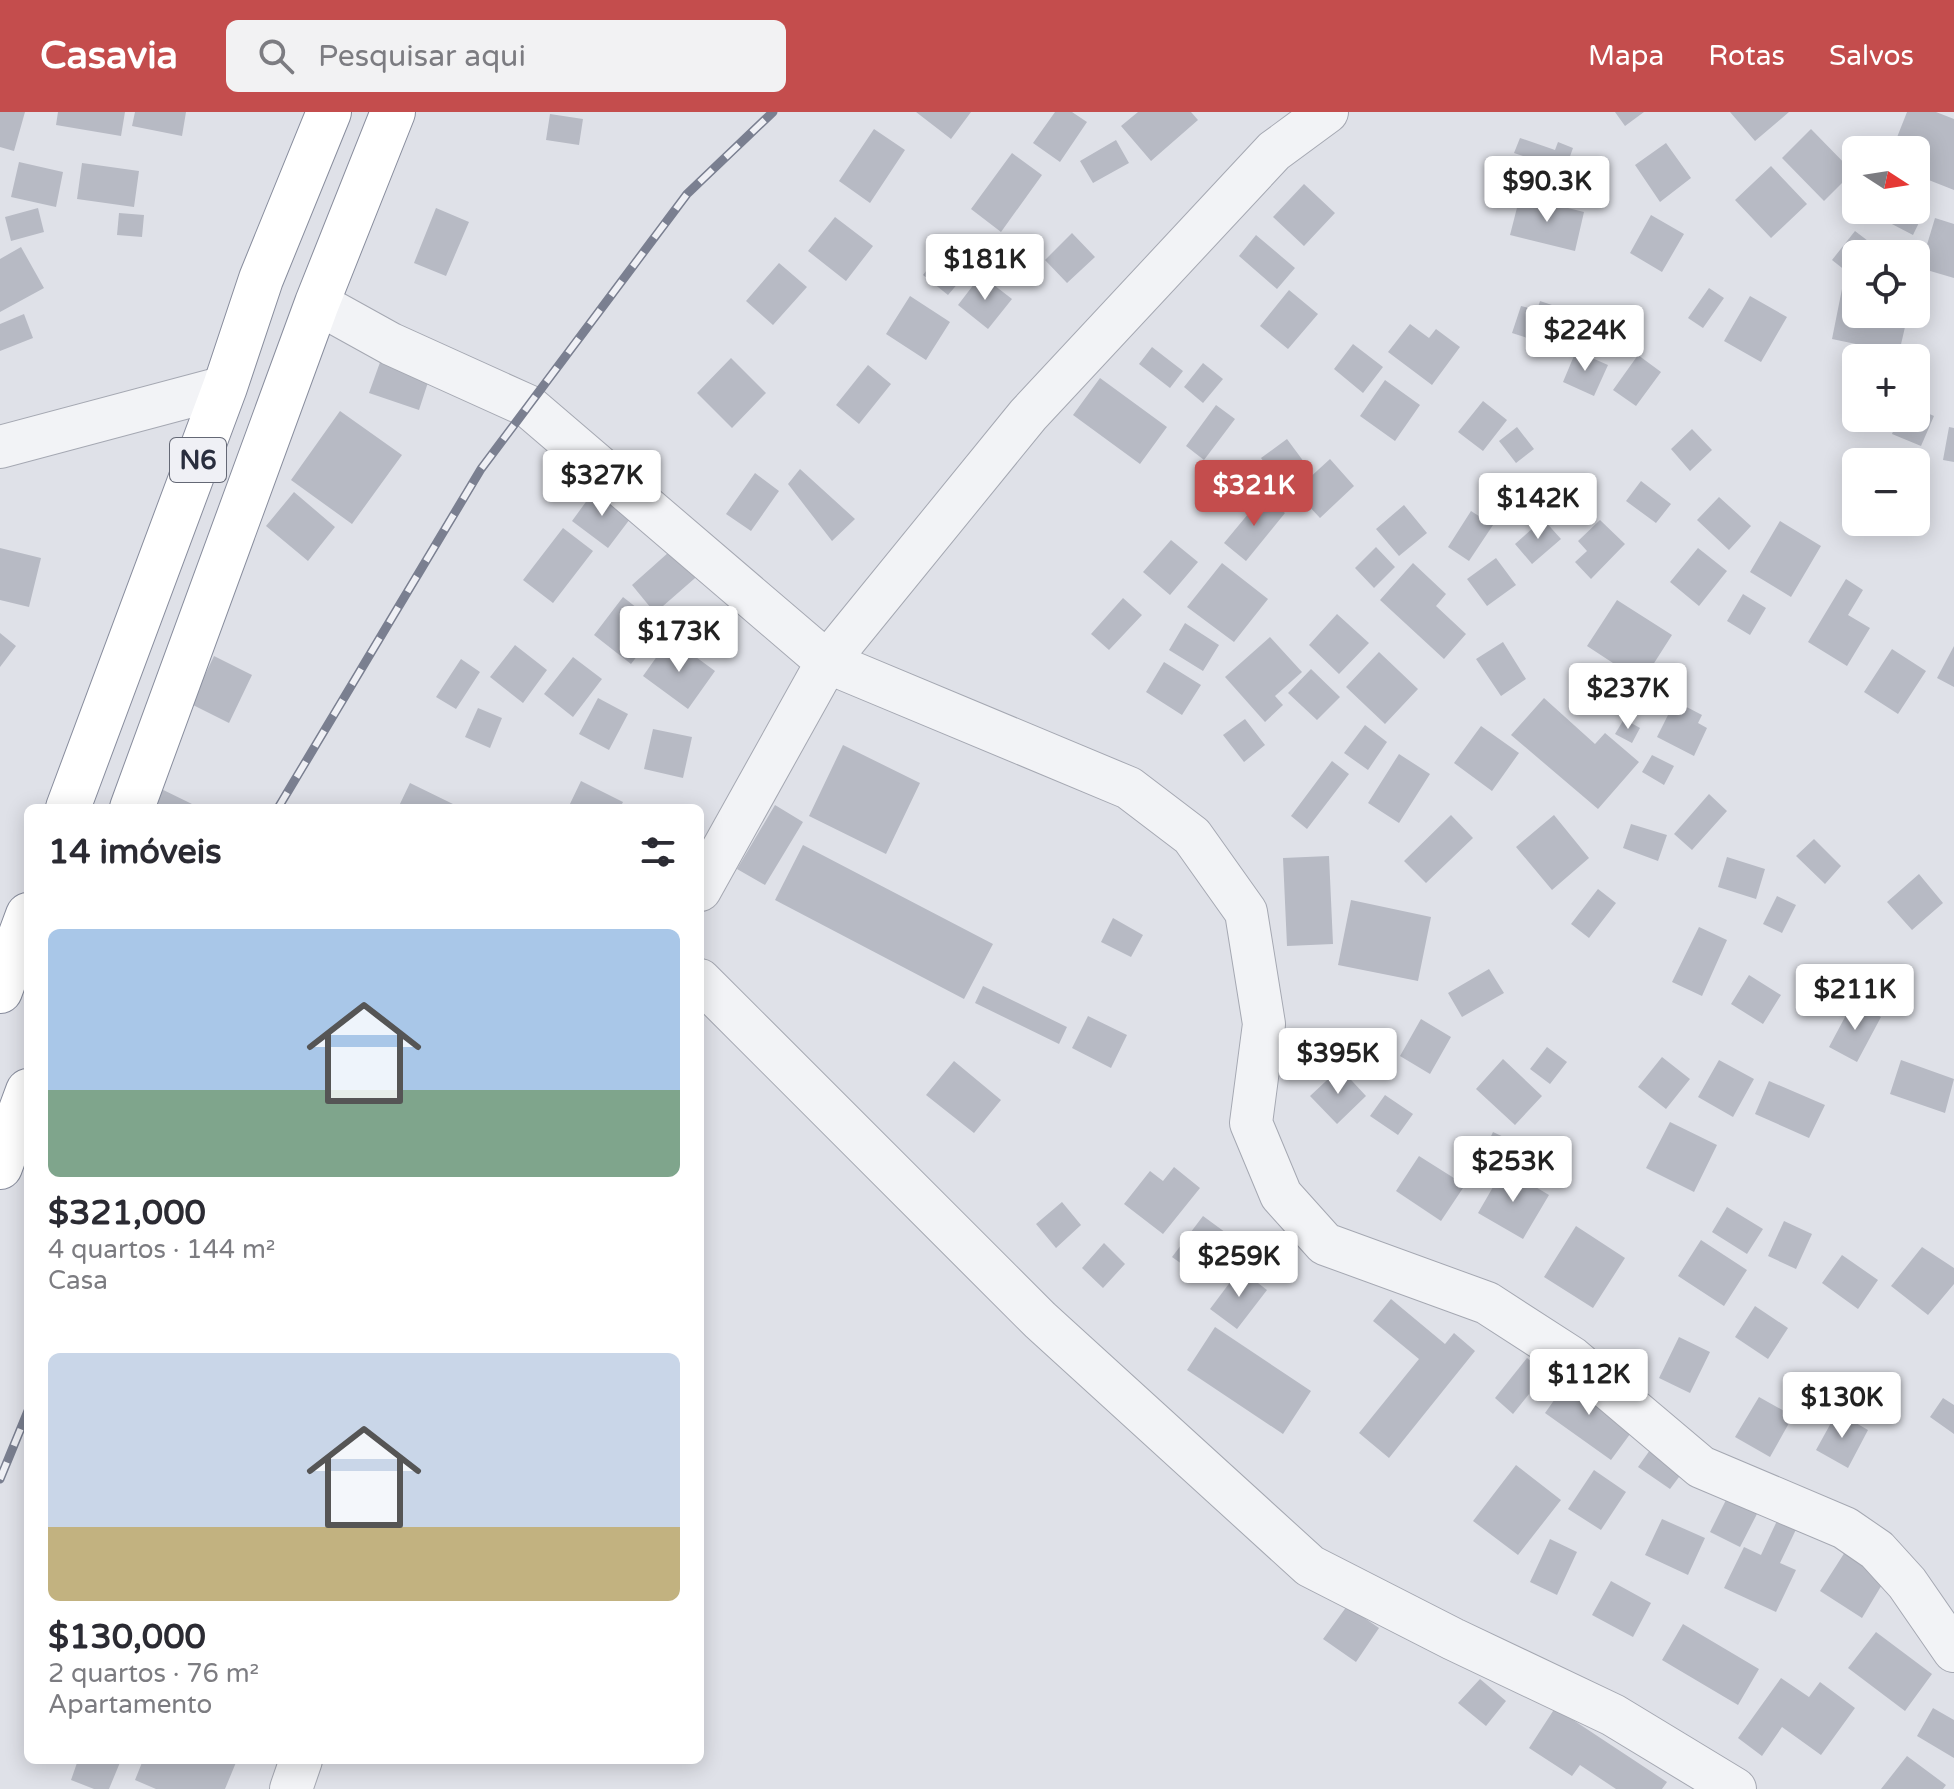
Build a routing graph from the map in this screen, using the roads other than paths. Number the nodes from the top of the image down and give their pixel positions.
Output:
1 (329, 112) edge
2 (393, 112) edge
3 (1327, 112) edge
4 (317, 303) junction
5 (225, 387) junction
6 (0, 447) edge
7 (827, 662) junction
8 (69, 804) edge
9 (133, 804) edge
10 (704, 883) edge
11 (24, 926) edge
12 (704, 984) edge
13 (0, 991) edge
14 (24, 1102) edge
15 (0, 1167) edge
16 (1954, 1651) edge
17 (300, 1764) edge
18 (291, 1789) edge
19 (1735, 1789) edge

1 - 5 highway, N6
2 - 4 highway, N6
3 - 7 street
4 - 7 street
4 - 9 highway, N6
5 - 6 street
5 - 8 highway, N6
7 - 10 street
7 - 16 street
11 - 13 highway
12 - 19 street
14 - 15 highway
17 - 18 street

